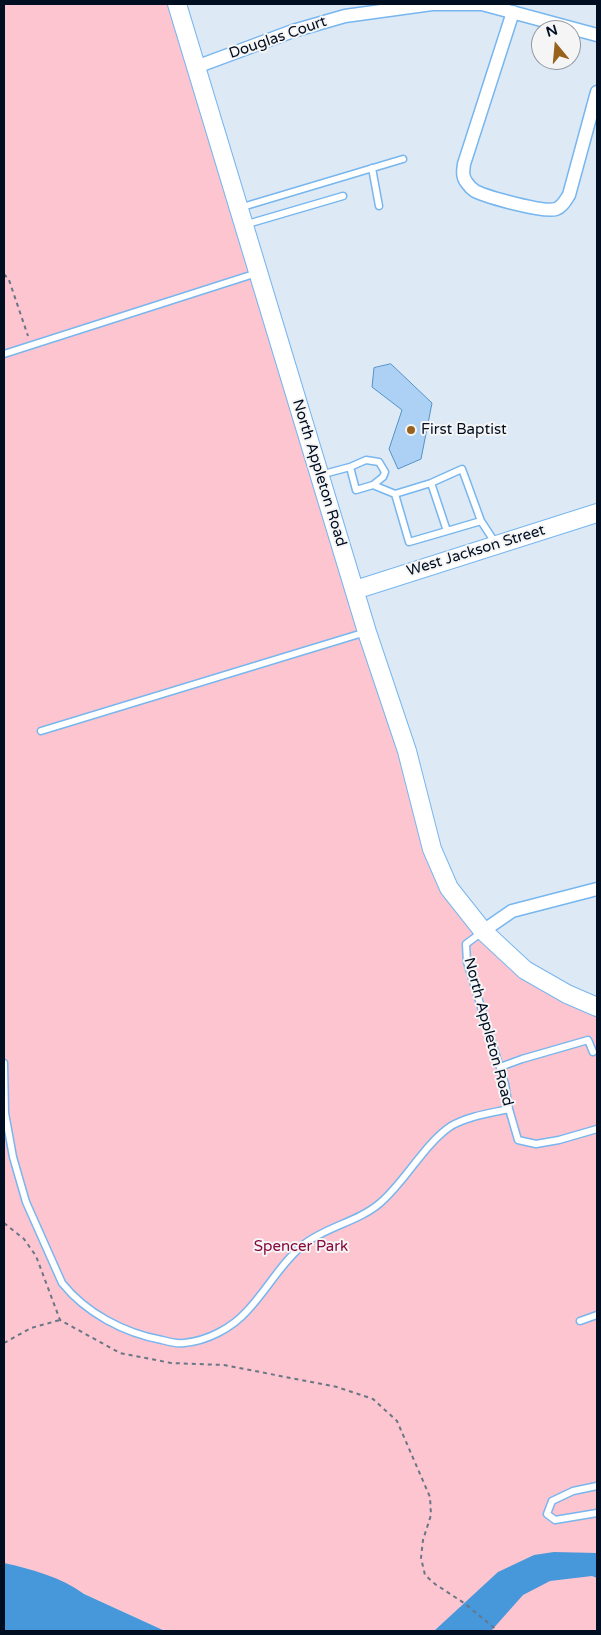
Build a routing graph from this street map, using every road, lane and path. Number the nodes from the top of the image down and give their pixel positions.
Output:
1 (176, 4) edge
2 (482, 4) edge
3 (513, 12) junction
4 (597, 35) edge
5 (196, 67) junction
6 (597, 92) edge
7 (403, 159) dead end
8 (372, 168) junction
9 (343, 196) dead end
10 (379, 206) dead end
11 (238, 208) junction
12 (243, 226) junction
13 (257, 273) junction
14 (4, 274) edge
15 (31, 345) junction
16 (4, 354) edge
17 (350, 467) junction
18 (319, 476) junction
19 (431, 482) junction
20 (373, 485) junction
21 (395, 494) junction
22 (597, 513) edge
23 (481, 521) junction
24 (447, 531) junction
25 (497, 545) junction
26 (354, 590) junction
27 (367, 632) junction
28 (41, 731) dead end
29 (597, 889) edge
30 (483, 931) junction
31 (597, 1007) edge
32 (593, 1052) dead end
33 (4, 1063) edge
34 (500, 1067) junction
35 (509, 1109) junction
36 (597, 1129) edge
37 (4, 1223) edge
38 (597, 1315) edge
39 (60, 1320) junction
40 (580, 1321) dead end
41 (4, 1343) edge
42 (597, 1486) edge
43 (597, 1513) edge
44 (498, 1631) edge

1 - 5 main road, North Appleton Road
2 - 3 street, Douglas Court
2 - 5 street, Douglas Court
3 - 4 street, Douglas Court
3 - 6 street
5 - 11 main road, North Appleton Road
7 - 8 lane
8 - 10 lane
8 - 11 lane
9 - 12 lane
11 - 12 main road, North Appleton Road
12 - 13 main road, North Appleton Road
13 - 15 lane
13 - 18 main road, North Appleton Road
14 - 15 path
15 - 16 lane
17 - 18 lane
17 - 20 lane
17 - 20 lane
18 - 26 main road, North Appleton Road
19 - 21 lane
19 - 23 lane
19 - 24 lane
20 - 21 lane
21 - 24 lane
22 - 25 main road, West Jackson Street
23 - 24 lane
23 - 25 lane
25 - 26 main road, West Jackson Street
26 - 27 main road, North Appleton Road
27 - 28 lane
27 - 30 main road, North Appleton Road
29 - 30 street
30 - 31 main road, North Appleton Road
30 - 34 lane, North Appleton Road
32 - 34 lane
33 - 35 lane
34 - 35 lane, North Appleton Road
35 - 36 lane, North Appleton Road
37 - 39 path
38 - 40 lane
39 - 41 path
39 - 44 path
42 - 43 lane

